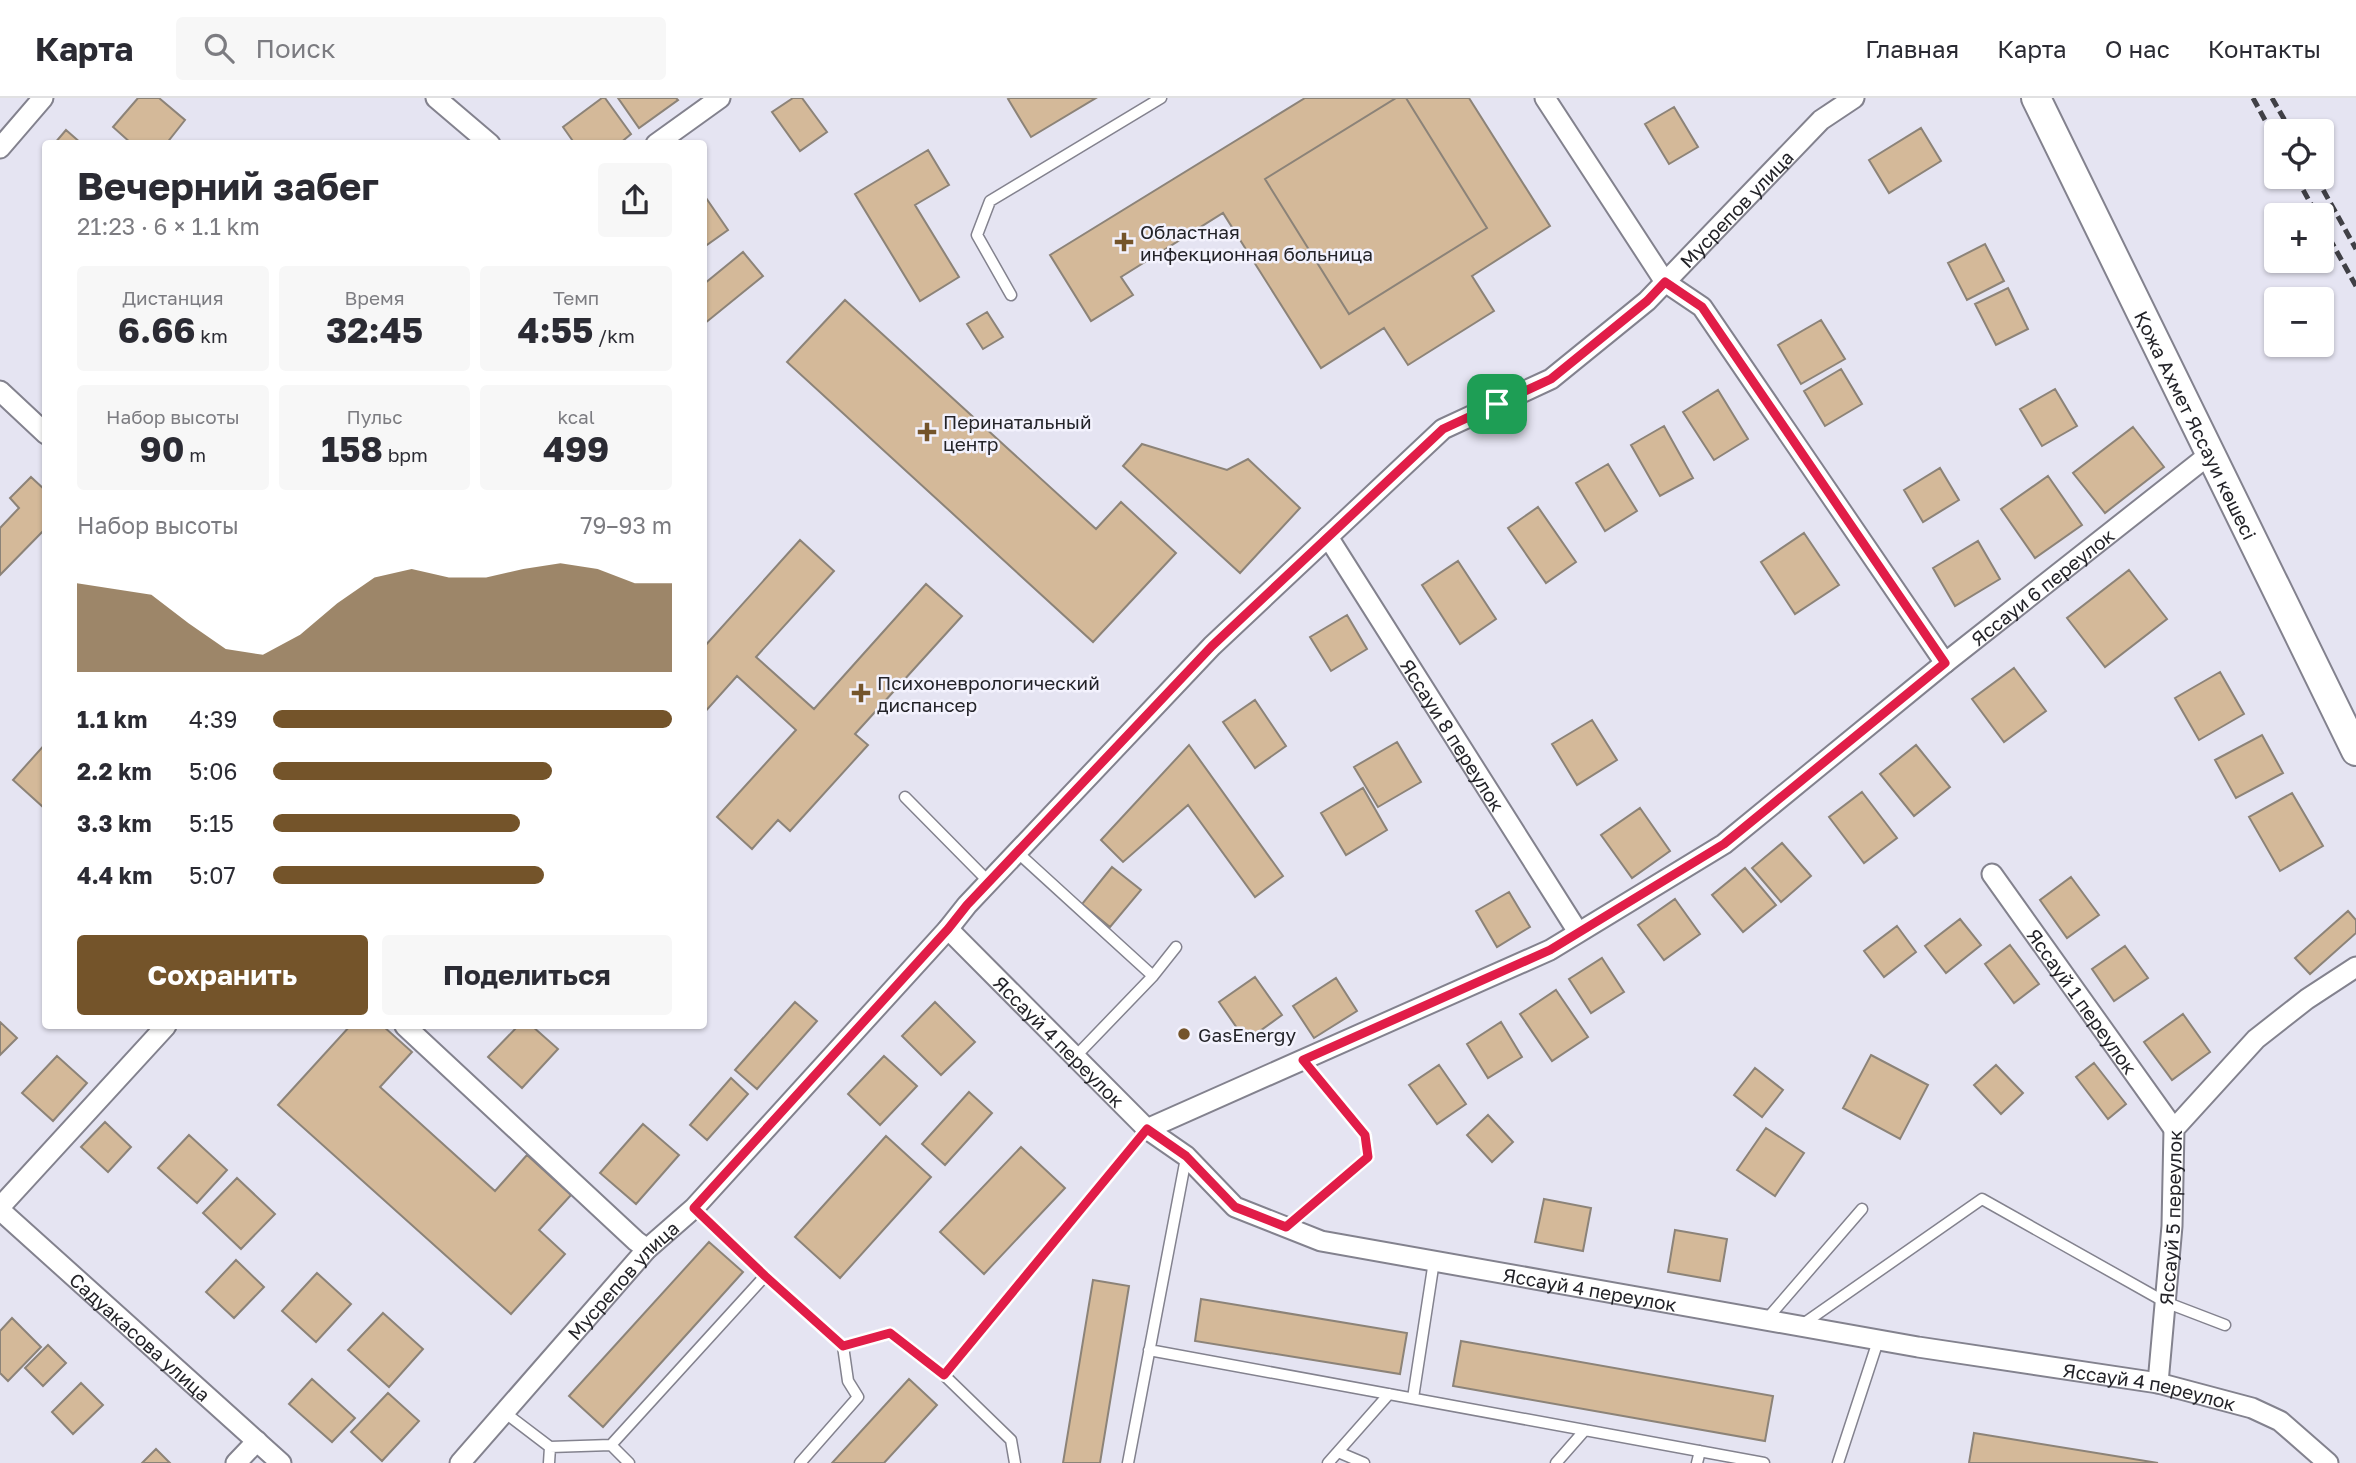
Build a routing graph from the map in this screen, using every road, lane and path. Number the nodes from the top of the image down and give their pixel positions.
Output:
1 (43, 98) edge
2 (436, 98) edge
3 (720, 98) edge
4 (1161, 98) edge
5 (1545, 98) edge
6 (1854, 98) edge
7 (2036, 98) edge
8 (485, 140) edge
9 (662, 140) edge
10 (0, 148) edge
11 (1665, 282) junction
12 (1011, 295) dead end
13 (0, 391) edge
14 (42, 430) edge
15 (2210, 454) junction
16 (1328, 537) junction
17 (1945, 663) junction
18 (2356, 751) edge
19 (905, 797) dead end
20 (1017, 852) junction
21 (1992, 874) dead end
22 (989, 882) junction
23 (948, 929) junction
24 (1578, 932) junction
25 (1176, 947) dead end
26 (2356, 967) edge
27 (1153, 976) junction
28 (163, 1029) edge
29 (408, 1029) edge
30 (1075, 1057) junction
31 (1303, 1060) junction
32 (1147, 1129) junction
33 (2174, 1129) junction
34 (1186, 1156) junction
35 (694, 1208) junction
36 (0, 1209) edge
37 (1862, 1209) dead end
38 (1286, 1227) junction
39 (647, 1249) junction
40 (1434, 1261) junction
41 (765, 1276) junction
42 (2165, 1302) junction
43 (1766, 1321) junction
44 (2225, 1325) dead end
45 (1799, 1326) junction
46 (1878, 1340) junction
47 (843, 1346) junction
48 (1149, 1350) junction
49 (944, 1375) junction
50 (2158, 1383) junction
51 (1389, 1394) junction
52 (1413, 1398) junction
53 (504, 1412) junction
54 (1585, 1430) junction
55 (257, 1441) junction
56 (611, 1445) junction
57 (550, 1447) junction
58 (1700, 1451) junction
59 (1338, 1452) junction
60 (236, 1463) edge
61 (281, 1463) edge
62 (460, 1463) edge
63 (549, 1463) edge
64 (629, 1463) edge
65 (800, 1463) edge
66 (1015, 1463) edge
67 (1128, 1463) edge
68 (1328, 1463) edge
69 (1363, 1463) edge
70 (1556, 1463) edge
71 (1698, 1463) edge
72 (1763, 1463) edge
73 (1838, 1463) edge
74 (2328, 1463) edge

1 - 10 street
2 - 8 street
3 - 9 street
4 - 12 lane
5 - 11 street
6 - 11 street, Мусрепов улица
7 - 15 street, Қожа Ахмет Яссауи көшесі
11 - 16 street, Мусрепов улица
11 - 17 street
13 - 14 street
15 - 17 street, Яссауи 6 переулок
15 - 18 street, Қожа Ахмет Яссауи көшесі
16 - 20 street, Мусрепов улица
16 - 24 street, Яссауи 8 переулок
17 - 24 street, Яссауи 6 переулок
19 - 22 lane
20 - 22 street, Мусрепов улица
20 - 27 lane
21 - 33 street, Яссауй 1 переулок
22 - 23 street, Мусрепов улица
23 - 30 street, Яссауй 4 переулок
23 - 35 street, Мусрепов улица
24 - 31 street, Яссауи 6 переулок
25 - 27 lane
26 - 33 street, Яссауй 5 переулок
27 - 30 lane
28 - 36 street
29 - 39 street
30 - 32 street, Яссауй 4 переулок
31 - 32 street, Яссауи 6 переулок
31 - 38 lane
32 - 34 street, Яссауй 4 переулок
32 - 49 lane
33 - 42 street, Яссауй 5 переулок
34 - 38 street, Яссауй 4 переулок
34 - 48 lane
35 - 39 street, Мусрепов улица
35 - 41 lane
36 - 55 street, Садуакасова улица
37 - 43 lane
38 - 40 street, Яссауй 4 переулок
39 - 53 street, Мусрепов улица
40 - 43 street, Яссауй 4 переулок
40 - 52 lane
41 - 47 lane
41 - 56 lane
42 - 44 lane
42 - 45 lane
42 - 50 street, Яссауй 5 переулок
43 - 45 street, Яссауй 4 переулок
45 - 46 street, Яссауй 4 переулок
46 - 50 street, Яссауй 4 переулок
46 - 73 lane
47 - 49 lane
47 - 65 lane
48 - 51 lane
48 - 67 lane
49 - 66 lane
50 - 74 street, Яссауй 4 переулок
51 - 52 lane
51 - 59 lane
52 - 54 lane
53 - 57 lane
53 - 62 street, Мусрепов улица
54 - 58 lane
54 - 70 lane
55 - 60 street
55 - 61 street, Садуакасова улица
56 - 57 lane
56 - 64 lane
57 - 63 lane
58 - 71 lane
58 - 72 lane
59 - 68 lane
59 - 69 lane

